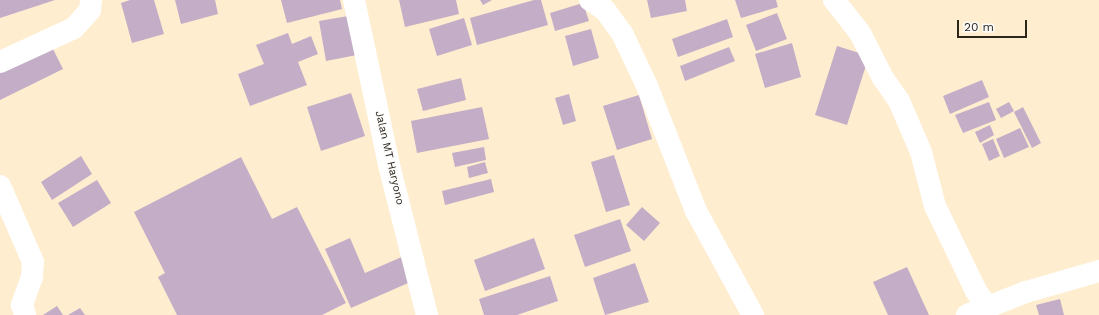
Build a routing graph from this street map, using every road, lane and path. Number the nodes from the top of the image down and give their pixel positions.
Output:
1 (91, 0) edge
2 (354, 0) edge
3 (590, 0) edge
4 (834, 0) edge
5 (0, 62) edge
6 (0, 186) edge
7 (1099, 271) edge
8 (986, 305) junction
9 (25, 315) edge
10 (427, 315) edge
11 (753, 315) edge
12 (967, 315) edge

1 - 5 street
2 - 10 street, Jalan MT Haryono
3 - 11 street
4 - 8 street
6 - 9 street
7 - 8 street
8 - 12 street

